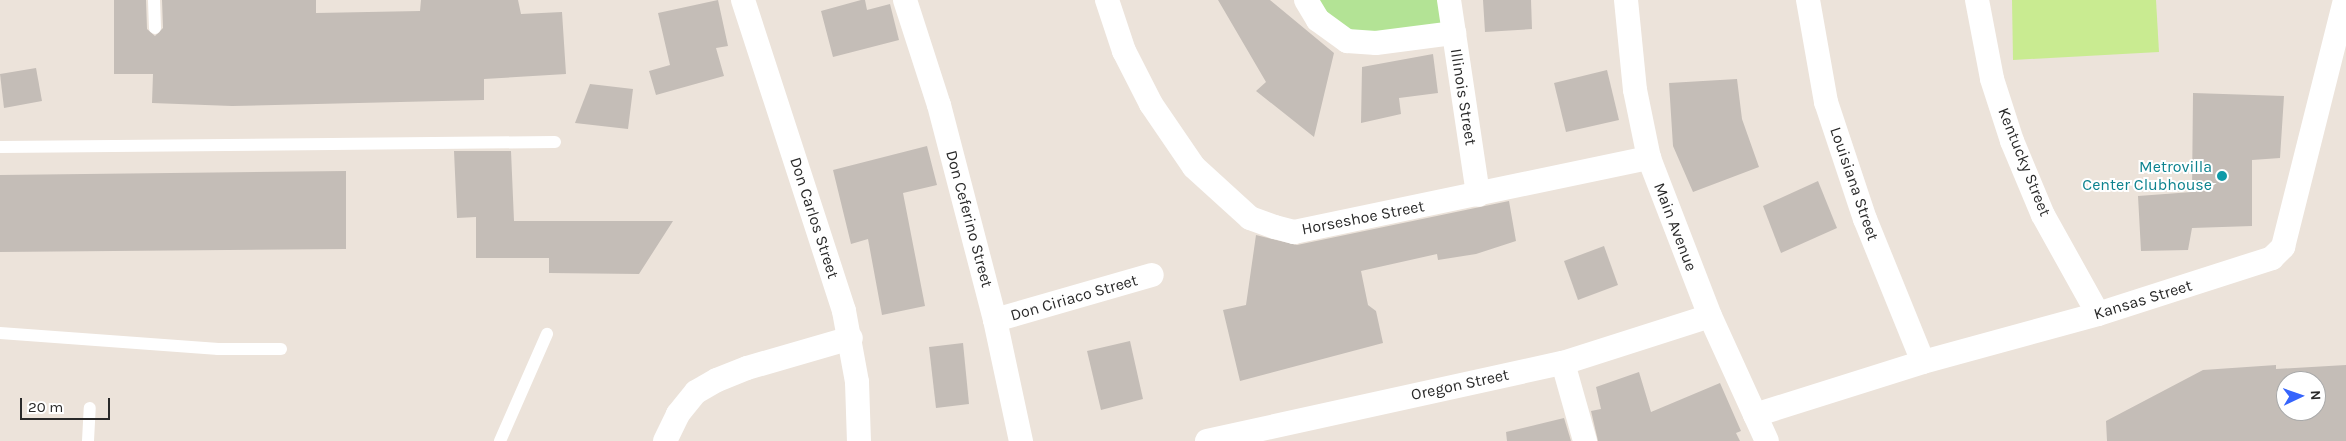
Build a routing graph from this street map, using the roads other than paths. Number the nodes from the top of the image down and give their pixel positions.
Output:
1 (154, 0) edge
2 (743, 0) edge
3 (905, 0) edge
4 (1107, 0) edge
5 (1306, 0) edge
6 (1449, 0) edge
7 (1626, 0) edge
8 (1808, 0) edge
9 (1977, 0) edge
10 (2345, 0) edge
11 (155, 28) dead end
12 (1454, 33) junction
13 (555, 142) dead end
14 (0, 147) edge
15 (1649, 158) junction
16 (1478, 195) junction
17 (1152, 276) dead end
18 (2098, 314) junction
19 (1710, 316) junction
20 (995, 320) junction
21 (0, 333) edge
22 (547, 334) dead end
23 (851, 338) junction
24 (281, 349) dead end
25 (1923, 362) junction
26 (1563, 363) junction
27 (90, 408) dead end
28 (1754, 415) junction
29 (88, 441) edge
30 (500, 441) edge
31 (665, 441) edge
32 (859, 441) edge
33 (1021, 441) edge
34 (1207, 441) edge
35 (1585, 441) edge
36 (1767, 441) edge

1 - 11 lane
2 - 23 street, Don Carlos Street
3 - 20 street, Don Ceferino Street
4 - 16 street, Horseshoe Street
5 - 12 street
6 - 12 street, Illinois Street
7 - 15 street, Main Avenue
8 - 25 street, Louisiana Street
9 - 18 street, Kentucky Street
10 - 18 street, Kansas Street
12 - 16 street, Illinois Street
13 - 14 lane
15 - 16 street, Horseshoe Street
15 - 19 street, Main Avenue
17 - 20 street, Don Ciriaco Street
18 - 25 street, Kansas Street
19 - 26 street, Oregon Street
19 - 28 street, Main Avenue
20 - 33 street, Don Ceferino Street
21 - 24 lane
22 - 30 lane
23 - 31 street
23 - 32 street, Don Carlos Street
25 - 28 street, Kansas Street
26 - 34 street, Oregon Street
26 - 35 street
27 - 29 lane
28 - 36 street, Main Avenue

